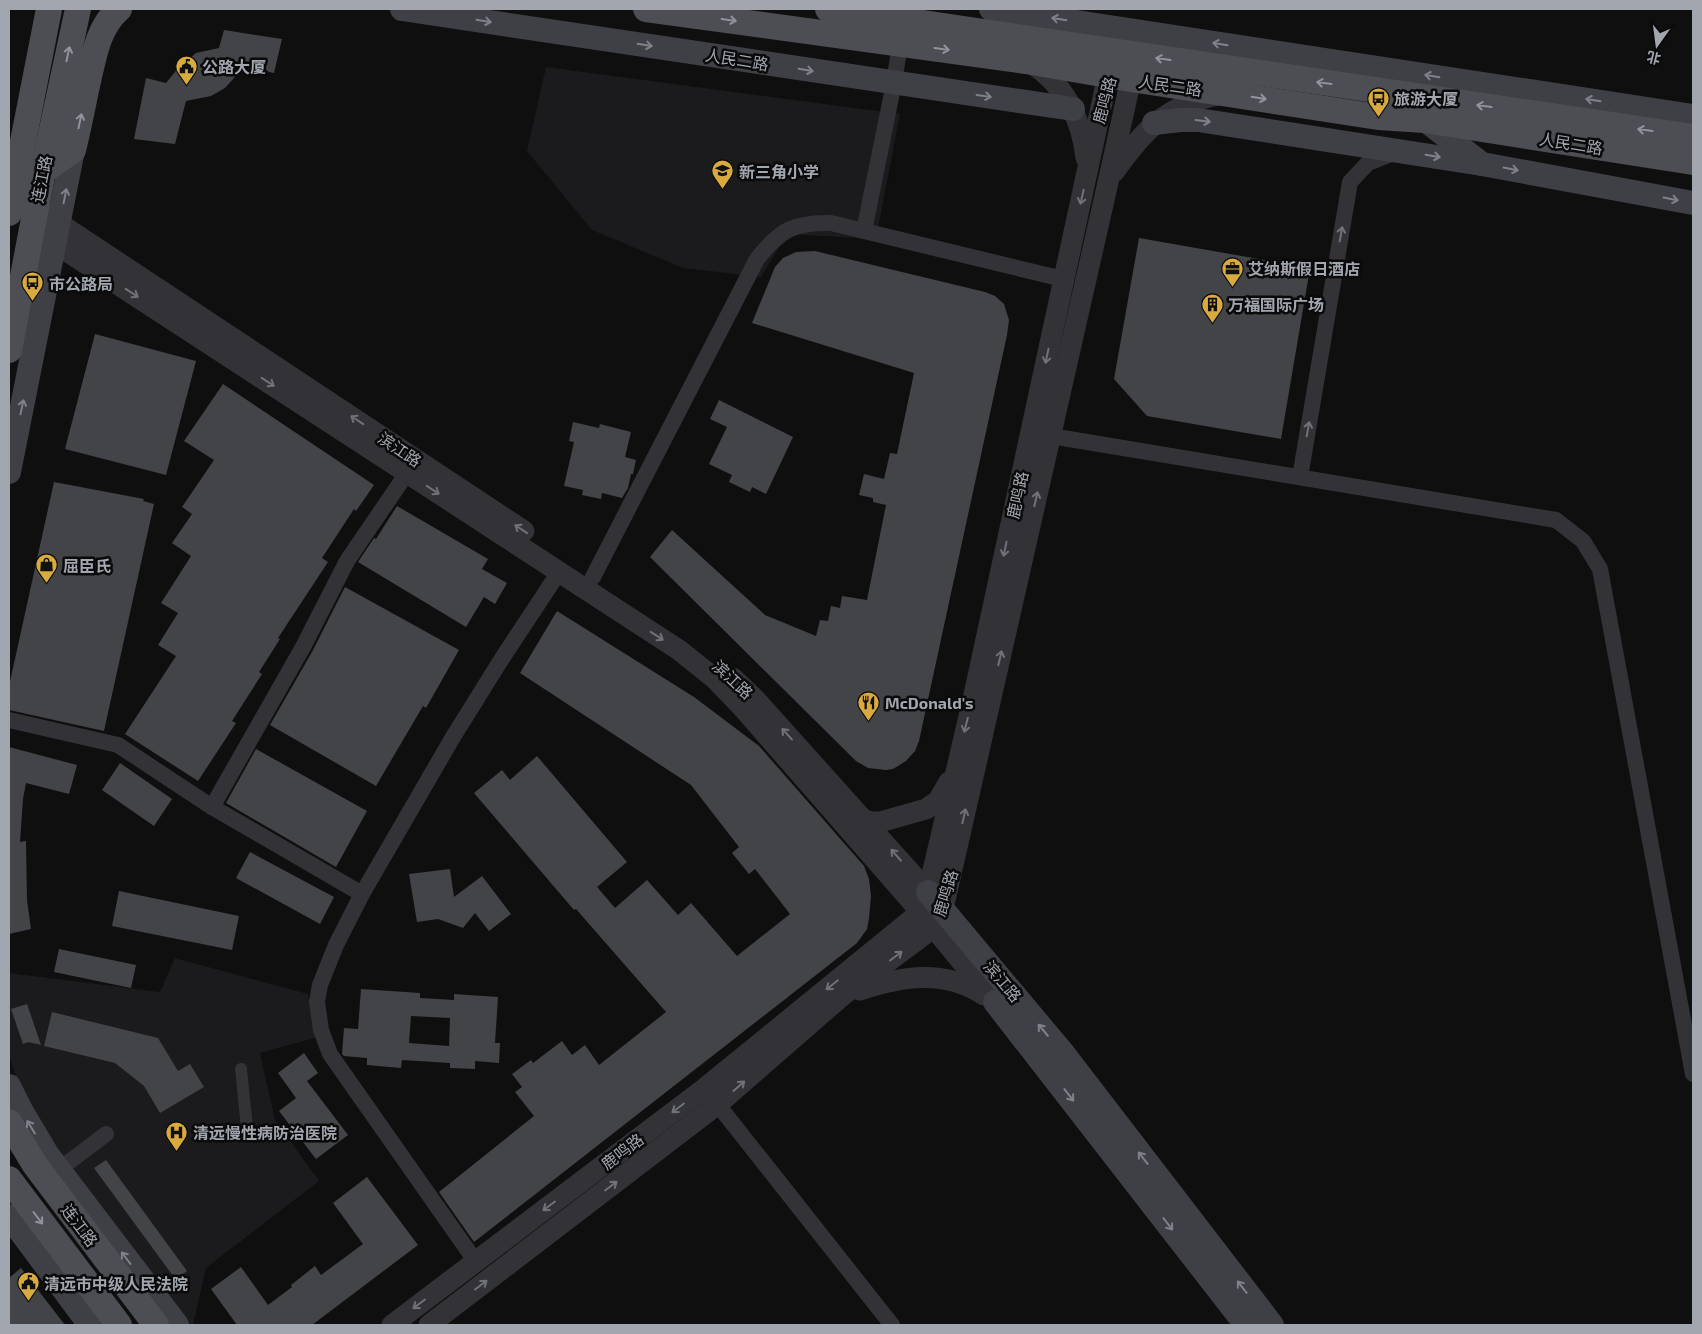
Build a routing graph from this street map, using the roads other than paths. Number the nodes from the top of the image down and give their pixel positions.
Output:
1 (41, 9) edge
2 (49, 9) edge
3 (78, 9) edge
4 (119, 9) edge
5 (402, 9) edge
6 (646, 9) edge
7 (828, 9) edge
8 (991, 9) edge
9 (44, 36) junction
10 (900, 44) junction
11 (1127, 53) junction
12 (1026, 61) junction
13 (1119, 77) junction
14 (894, 83) junction
15 (1229, 93) junction
16 (1073, 109) junction
17 (1693, 116) edge
18 (1425, 120) junction
19 (1154, 123) junction
20 (1693, 137) edge
21 (73, 150) junction
22 (1398, 151) junction
23 (9, 160) edge
24 (1693, 162) edge
25 (1482, 164) junction
26 (43, 170) junction
27 (1088, 172) junction
28 (1109, 178) junction
29 (1693, 203) edge
30 (9, 213) edge
31 (34, 218) junction
32 (864, 231) junction
33 (58, 233) junction
34 (1063, 279) junction
35 (9, 350) edge
36 (1051, 436) junction
37 (9, 472) edge
38 (407, 473) junction
39 (1300, 477) junction
40 (560, 572) junction
41 (593, 577) junction
42 (9, 720) edge
43 (957, 763) junction
44 (212, 807) junction
45 (865, 820) junction
46 (362, 894) junction
47 (931, 910) junction
48 (843, 995) junction
49 (995, 1002) junction
50 (241, 1069) dead end
51 (1693, 1074) edge
52 (9, 1086) edge
53 (711, 1096) junction
54 (9, 1122) edge
55 (247, 1128) dead end
56 (106, 1134) dead end
57 (52, 1174) junction
58 (9, 1179) edge
59 (9, 1216) edge
60 (476, 1262) junction
61 (90, 1325) edge
62 (119, 1325) edge
63 (156, 1325) edge
64 (177, 1325) edge
65 (392, 1325) edge
66 (429, 1325) edge
67 (892, 1325) edge
68 (1246, 1325) edge
69 (1272, 1325) edge

1 - 9 main road
1 - 23 main road
2 - 9 main road, 连江路
26 -> 3 main road, 连江路
21 -> 4 main road
5 -> 14 main road, 人民二路
6 -> 10 main road, 人民二路
7 - 11 main road, 人民二路
17 -> 8 main road
9 - 30 main road, 连江路
10 -> 12 main road, 人民二路
10 - 14 street
11 - 13 street, 鹿鸣路
20 -> 11 main road, 人民二路
12 - 13 main road, 人民二路
12 - 16 street
13 - 15 main road, 人民二路
13 - 27 street, 鹿鸣路
13 - 28 street, 鹿鸣路
14 -> 16 main road, 人民二路
14 - 32 street
15 -> 18 main road, 人民二路
15 - 19 street
16 - 27 street
18 - 24 main road, 人民二路
18 - 25 main road
19 -> 22 main road, 人民二路
19 - 28 street
21 - 26 main road
33 -> 21 main road
22 -> 25 main road, 人民二路
39 -> 22 street
25 -> 29 main road, 人民二路
26 - 31 main road, 连江路
27 -> 34 street, 鹿鸣路
28 - 36 street, 鹿鸣路
31 - 33 street, 滨江路
31 - 35 main road, 连江路
32 - 34 street
32 - 41 street
37 -> 33 main road
33 -> 38 street, 滨江路
41 -> 33 street, 滨江路
34 -> 43 street, 鹿鸣路
36 - 39 street
47 -> 36 street, 鹿鸣路
38 -> 40 street, 滨江路
38 - 44 street
39 - 51 street
40 - 46 street
40 -> 47 street, 滨江路
45 -> 41 street, 滨江路
42 - 44 street
43 - 45 street
43 - 47 street, 鹿鸣路
44 - 46 street
47 -> 45 street, 滨江路
46 - 60 street
48 -> 47 street, 鹿鸣路
47 - 49 street, 滨江路
47 -> 53 street, 鹿鸣路
69 -> 47 main road, 滨江路
48 - 49 street
53 -> 48 street, 鹿鸣路
49 -> 68 main road, 滨江路
50 - 55 street
57 -> 52 main road
53 -> 60 street, 鹿鸣路
66 -> 53 street, 鹿鸣路
53 - 67 street
54 - 57 main road, 连江路
56 - 57 street
57 - 63 main road, 连江路
64 -> 57 main road
58 -> 62 main road, 连江路
59 - 61 main road
60 -> 65 street, 鹿鸣路

